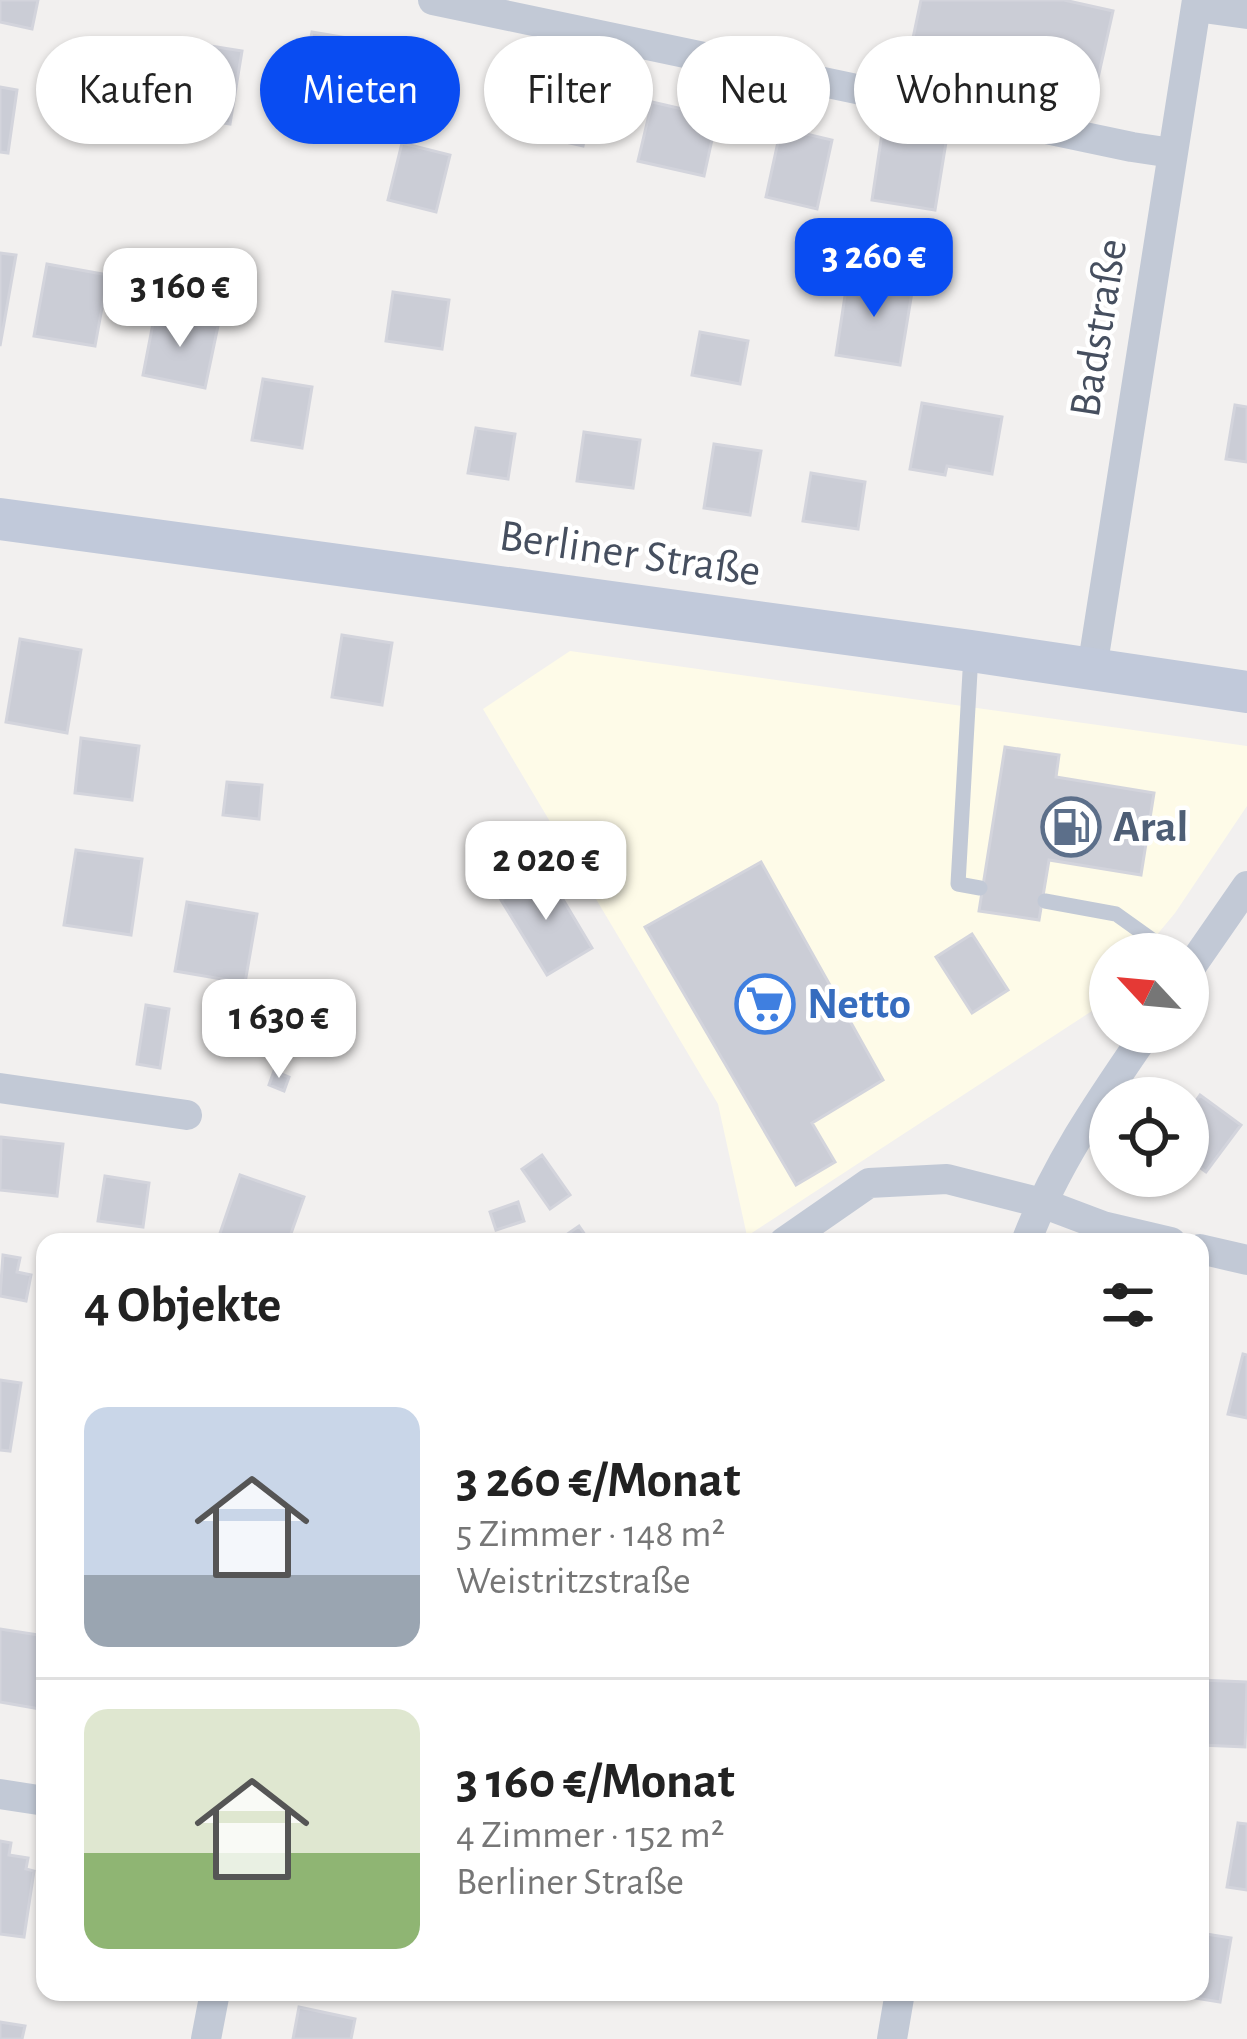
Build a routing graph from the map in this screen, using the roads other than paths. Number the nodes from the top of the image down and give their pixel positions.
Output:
1 (433, 0) edge
2 (1196, 4) edge
3 (1247, 14) edge
4 (1172, 153) junction
5 (0, 519) edge
6 (971, 651) junction
7 (1091, 669) junction
8 (1247, 692) edge
9 (1247, 886) edge
10 (980, 888) dead end
11 (1045, 901) dead end
12 (1142, 933) edge
13 (1209, 934) edge
14 (1133, 1053) edge
15 (0, 1088) edge
16 (187, 1115) dead end
17 (1042, 1203) junction
18 (797, 1233) edge
19 (1030, 1233) edge
20 (1133, 1233) edge
21 (1209, 1251) edge
22 (1247, 1260) edge
23 (0, 1794) edge
24 (36, 1800) edge
25 (212, 2001) edge
26 (898, 2001) edge
27 (206, 2039) edge
28 (892, 2039) edge

1 - 4 street
2 - 3 street
2 - 4 street, Badstraße
4 - 7 street, Badstraße
5 - 6 main road, Berliner Straße
6 - 7 main road, Berliner Straße
6 - 10 lane
7 - 8 main road, Berliner Straße
9 - 13 street
11 - 12 lane
14 - 17 street
15 - 16 street
17 - 18 street
17 - 19 street
17 - 20 street
21 - 22 street
23 - 24 street
25 - 27 street
26 - 28 street

